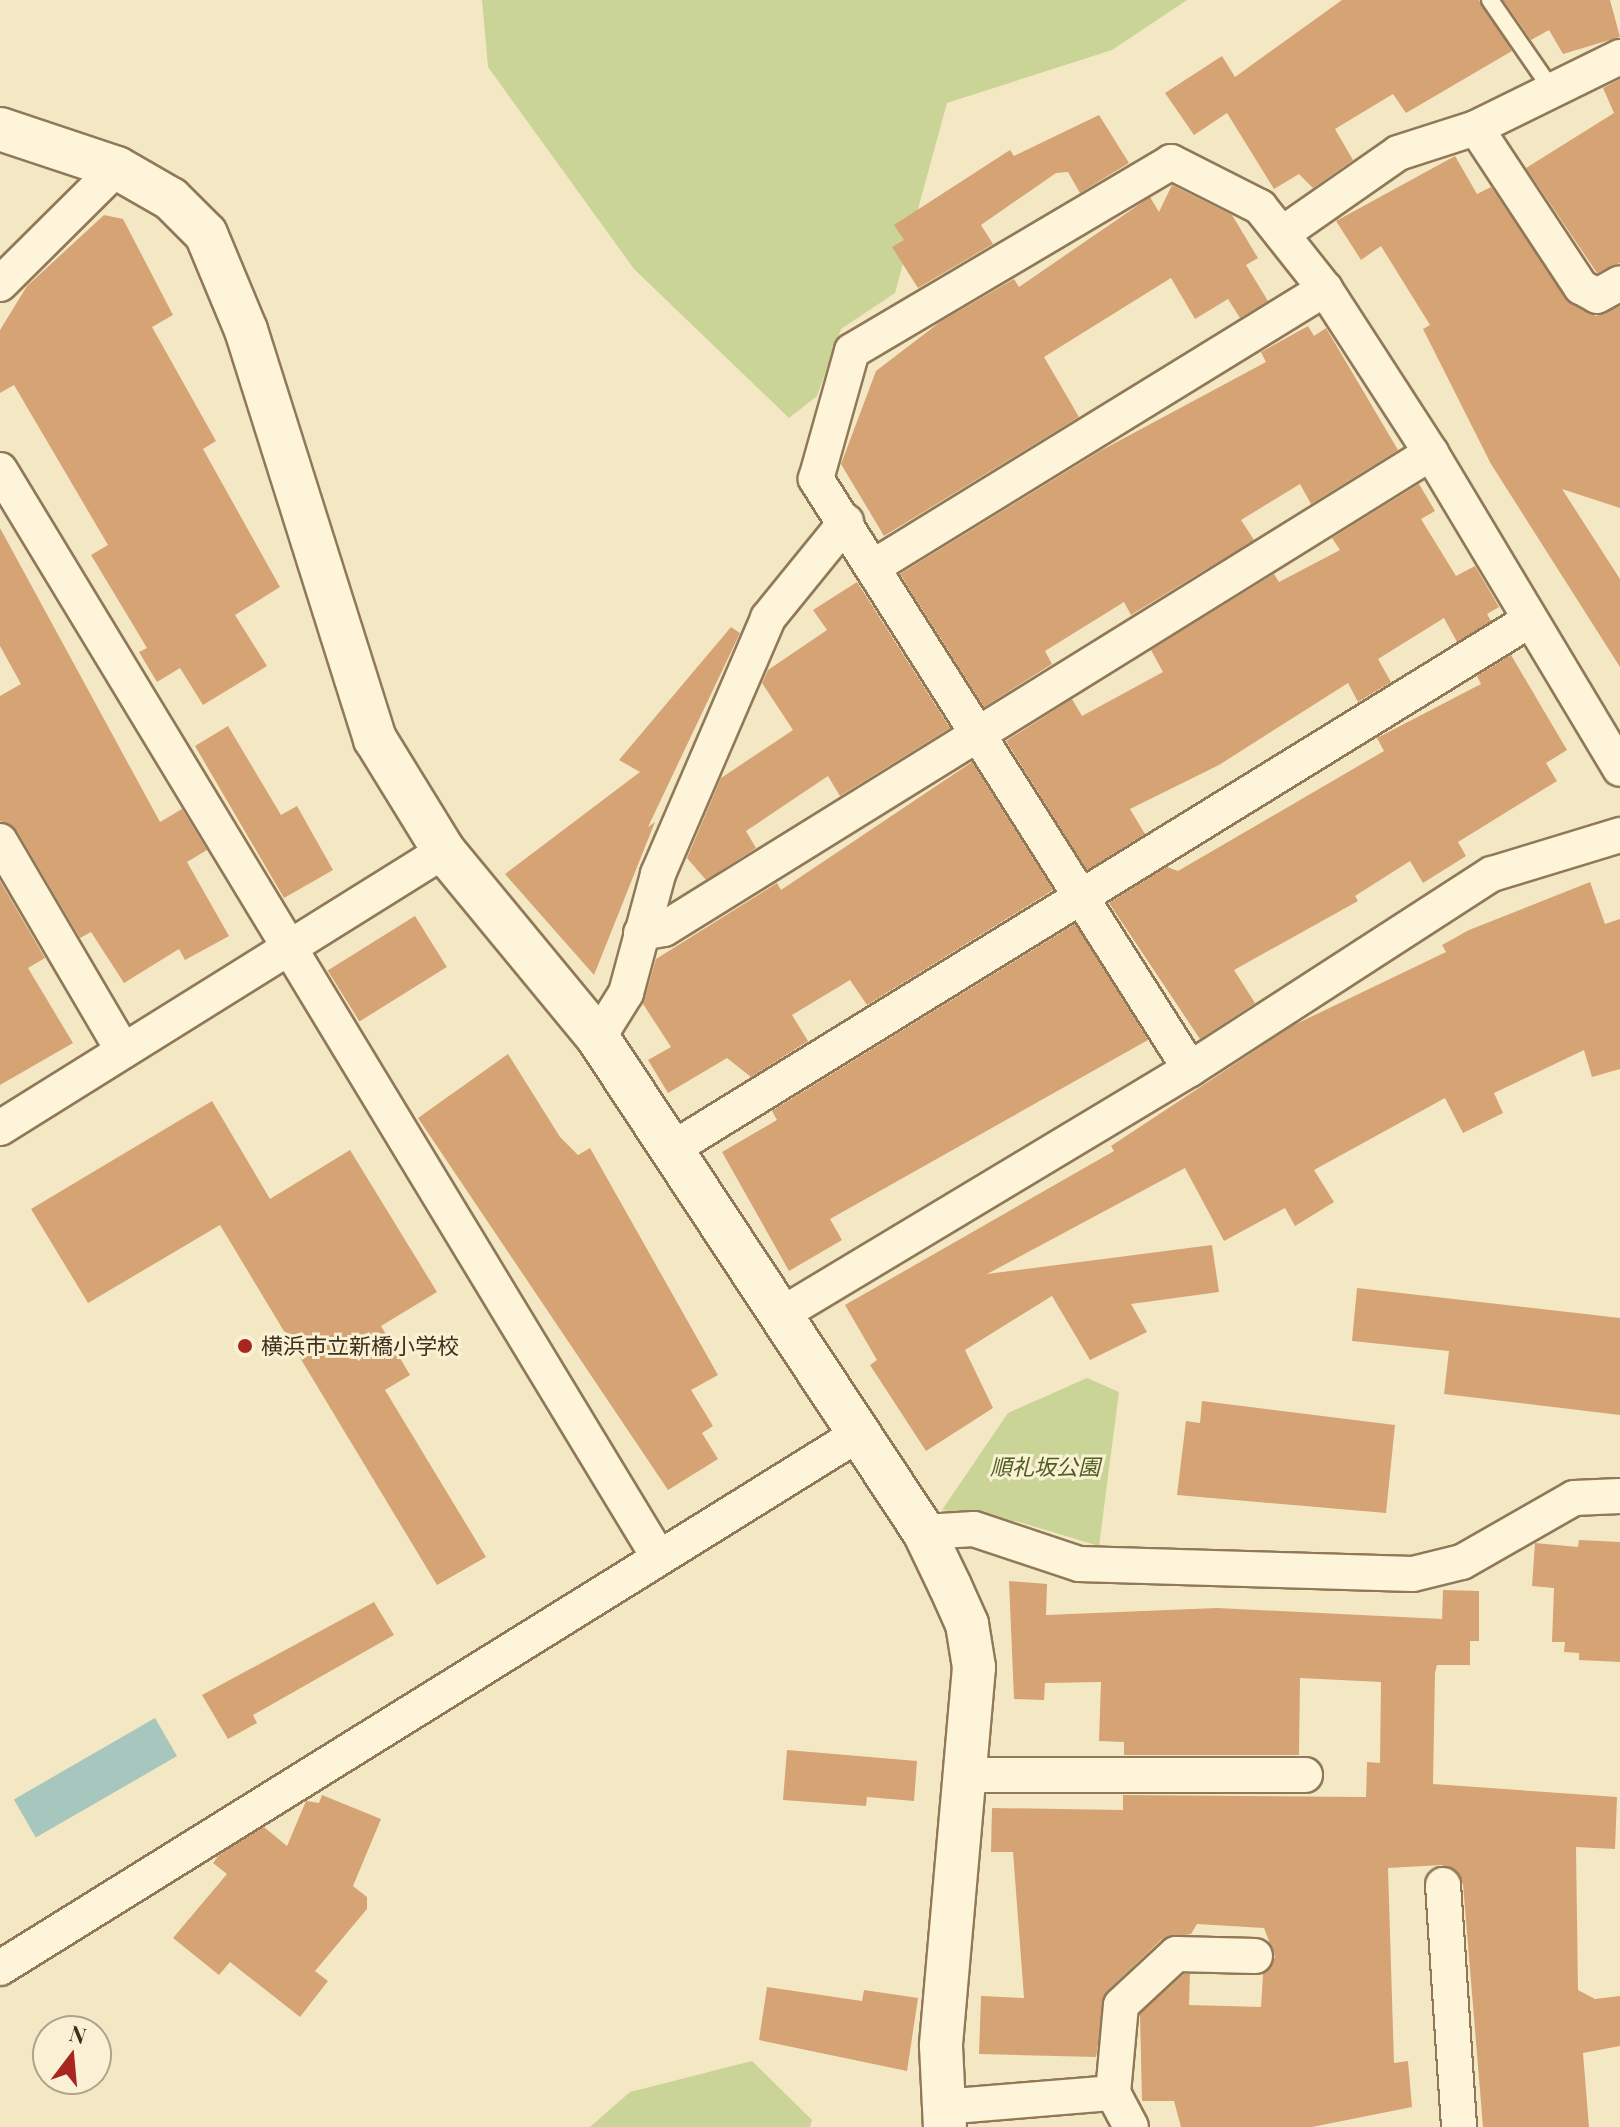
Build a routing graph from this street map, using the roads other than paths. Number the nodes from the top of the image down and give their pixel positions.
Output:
1 (1490, 0) edge
2 (1620, 57) edge
3 (1552, 90) junction
4 (1476, 128) junction
5 (0, 129) edge
6 (117, 168) junction
7 (1282, 234) junction
8 (1620, 283) edge
9 (0, 284) edge
10 (1325, 289) junction
11 (1431, 453) junction
12 (0, 470) edge
13 (846, 522) junction
14 (873, 567) junction
15 (1530, 620) junction
16 (979, 734) junction
17 (1620, 769) edge
18 (1620, 835) edge
19 (0, 841) edge
20 (444, 851) junction
21 (1083, 900) junction
22 (641, 933) junction
23 (289, 948) junction
24 (598, 1038) junction
25 (123, 1051) junction
26 (1190, 1069) junction
27 (0, 1128) edge
28 (672, 1149) junction
29 (782, 1314) junction
30 (857, 1435) junction
31 (1620, 1496) edge
32 (924, 1532) junction
33 (658, 1556) junction
34 (967, 1775) junction
35 (1305, 1775) dead end
36 (1443, 1885) dead end
37 (1255, 1956) dead end
38 (3, 1960) edge
39 (1113, 2093) junction
40 (943, 2117) edge
41 (1131, 2127) edge
42 (1459, 2127) edge

1 - 3 lane
2 - 3 street
3 - 4 street
4 - 7 street
4 - 8 street
5 - 6 street
6 - 9 street
6 - 20 street
7 - 10 street
7 - 13 street
10 - 11 street
10 - 14 street
11 - 15 street
11 - 16 street
12 - 23 street
13 - 14 street
13 - 22 street
14 - 16 street
15 - 17 street
15 - 21 street
16 - 21 street
16 - 22 street
18 - 26 street
19 - 25 street
20 - 23 street
20 - 24 street
21 - 26 street
21 - 28 street
22 - 24 street
23 - 25 street
23 - 33 street
24 - 28 street
25 - 27 street
26 - 29 street
28 - 29 street
29 - 30 street
30 - 32 street
30 - 33 street
31 - 32 street
32 - 34 street
33 - 38 street
34 - 35 street
34 - 40 street
36 - 42 street
37 - 39 street
39 - 40 street
39 - 41 street

